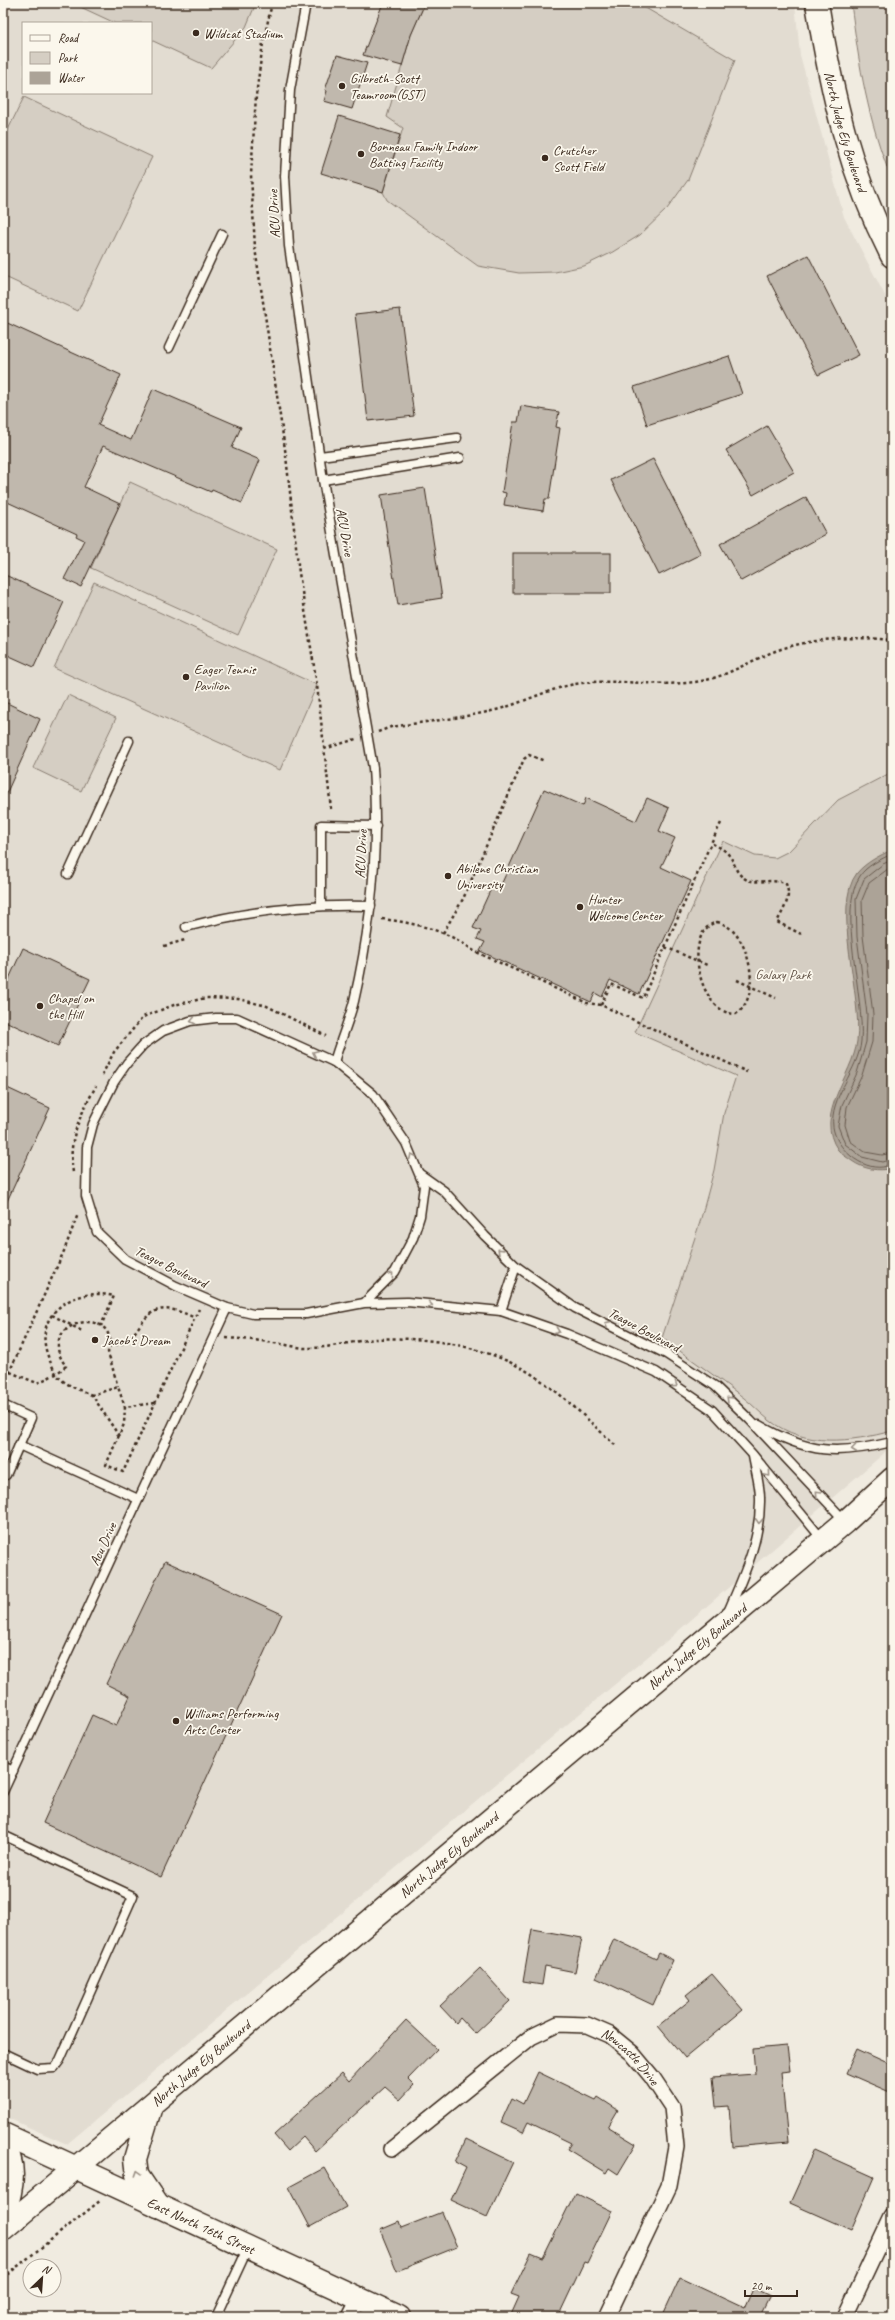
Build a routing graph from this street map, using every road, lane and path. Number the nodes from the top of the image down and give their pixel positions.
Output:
1 (272, 3) edge
2 (306, 3) edge
3 (817, 3) edge
4 (222, 234) dead end
5 (892, 256) edge
6 (169, 348) dead end
7 (457, 438) dead end
8 (320, 456) junction
9 (460, 458) dead end
10 (323, 480) junction
11 (892, 640) edge
12 (367, 736) junction
13 (129, 741) dead end
14 (324, 749) junction
15 (545, 761) dead end
16 (331, 809) dead end
17 (721, 823) dead end
18 (376, 826) junction
19 (711, 843) junction
20 (68, 874) dead end
21 (321, 905) junction
22 (370, 906) junction
23 (369, 918) junction
24 (186, 927) dead end
25 (443, 933) junction
26 (801, 934) dead end
27 (192, 938) dead end
28 (164, 946) dead end
29 (665, 947) junction
30 (697, 961) junction
31 (707, 965) dead end
32 (737, 980) dead end
33 (750, 985) junction
34 (776, 998) dead end
35 (601, 1005) junction
36 (326, 1036) dead end
37 (334, 1062) junction
38 (746, 1072) dead end
39 (420, 1174) junction
40 (73, 1176) dead end
41 (79, 1212) dead end
42 (516, 1266) junction
43 (204, 1298) junction
44 (364, 1303) junction
45 (227, 1308) junction
46 (502, 1311) junction
47 (52, 1315) junction
48 (195, 1318) junction
49 (72, 1325) junction
50 (101, 1326) junction
51 (82, 1332) dead end
52 (213, 1338) junction
53 (110, 1345) junction
54 (10, 1372) junction
55 (56, 1374) junction
56 (4, 1384) edge
57 (118, 1387) junction
58 (92, 1395) junction
59 (155, 1403) junction
60 (3, 1406) edge
61 (125, 1407) junction
62 (750, 1420) junction
63 (119, 1436) junction
64 (892, 1442) edge
65 (19, 1445) junction
66 (617, 1447) dead end
67 (753, 1455) junction
68 (3, 1473) edge
69 (892, 1479) edge
70 (138, 1500) junction
71 (845, 1522) junction
72 (822, 1539) junction
73 (723, 1622) junction
74 (3, 1766) edge
75 (13, 1771) junction
76 (3, 1792) edge
77 (3, 1835) edge
78 (3, 2053) edge
79 (151, 2106) junction
80 (3, 2134) edge
81 (3, 2146) edge
82 (392, 2149) dead end
83 (76, 2168) junction
84 (118, 2187) junction
85 (158, 2206) junction
86 (3, 2216) edge
87 (892, 2217) edge
88 (3, 2229) edge
89 (248, 2248) junction
90 (3, 2278) edge
91 (355, 2308) edge
92 (216, 2317) edge
93 (399, 2317) edge
94 (608, 2317) edge
95 (845, 2317) edge

1 - 14 path
2 - 8 lane, ACU Drive
3 - 5 main road, North Judge Ely Boulevard
4 - 6 lane
7 - 8 lane
8 - 10 lane, ACU Drive
9 - 10 lane
10 - 12 lane, ACU Drive
11 - 12 path
12 - 14 path
12 - 18 lane, ACU Drive
13 - 20 lane
14 - 16 path
15 - 25 path
17 - 19 path
18 - 21 lane
18 - 22 lane, ACU Drive
19 - 26 path
19 - 29 path
21 - 22 lane
21 - 24 lane
22 - 23 lane, ACU Drive
23 - 25 path
23 - 37 lane, ACU Drive
25 - 35 path
27 - 28 path
29 - 30 path
29 - 35 path
30 - 31 path
30 - 33 path
30 - 33 path
32 - 33 path
33 - 34 path
35 - 38 path
36 - 40 path
39 -> 37 lane, Teague Boulevard
37 -> 43 lane, Teague Boulevard
42 -> 39 lane, Teague Boulevard
44 -> 39 lane, Teague Boulevard
41 - 54 path
42 - 46 lane
62 -> 42 lane, Teague Boulevard
43 - 45 lane, Teague Boulevard
43 - 48 path
44 - 45 lane, Teague Boulevard
44 -> 46 lane, Teague Boulevard
45 - 52 lane, Acu Drive
46 -> 67 lane, Teague Boulevard
47 - 49 path
47 - 50 path
47 - 55 path
48 - 53 path
48 - 59 path
49 - 50 path
49 - 51 path
49 - 55 path
50 - 53 path
52 - 66 path
52 - 70 lane, Acu Drive
53 - 57 path
54 - 55 path
54 - 56 path
55 - 58 path
57 - 58 path
57 - 61 path
58 - 63 path
59 - 61 path
59 - 63 path
60 - 65 lane
61 - 63 path
64 -> 62 lane
71 -> 62 lane, Teague Boulevard
65 - 68 lane
65 - 70 lane
67 -> 72 lane, Teague Boulevard
67 -> 73 lane
69 - 71 main road, North Judge Ely Boulevard
70 - 75 lane, Acu Drive
71 - 72 main road, North Judge Ely Boulevard
72 - 73 main road, North Judge Ely Boulevard
73 - 79 main road, North Judge Ely Boulevard
74 - 75 lane
75 - 76 lane, Acu Drive
77 - 78 lane
79 - 83 main road, North Judge Ely Boulevard
85 -> 79 main road
80 - 83 main road, East North 16th Street
81 - 86 main road
82 - 94 street, Newcastle Drive
83 - 84 main road, East North 16th Street
83 - 88 main road, North Judge Ely Boulevard
84 - 85 main road, East North 16th Street
84 - 90 path
85 - 89 main road, East North 16th Street
87 - 95 street
89 - 91 main road, East North 16th Street
89 - 92 lane
91 - 93 main road, East North 16th Street

